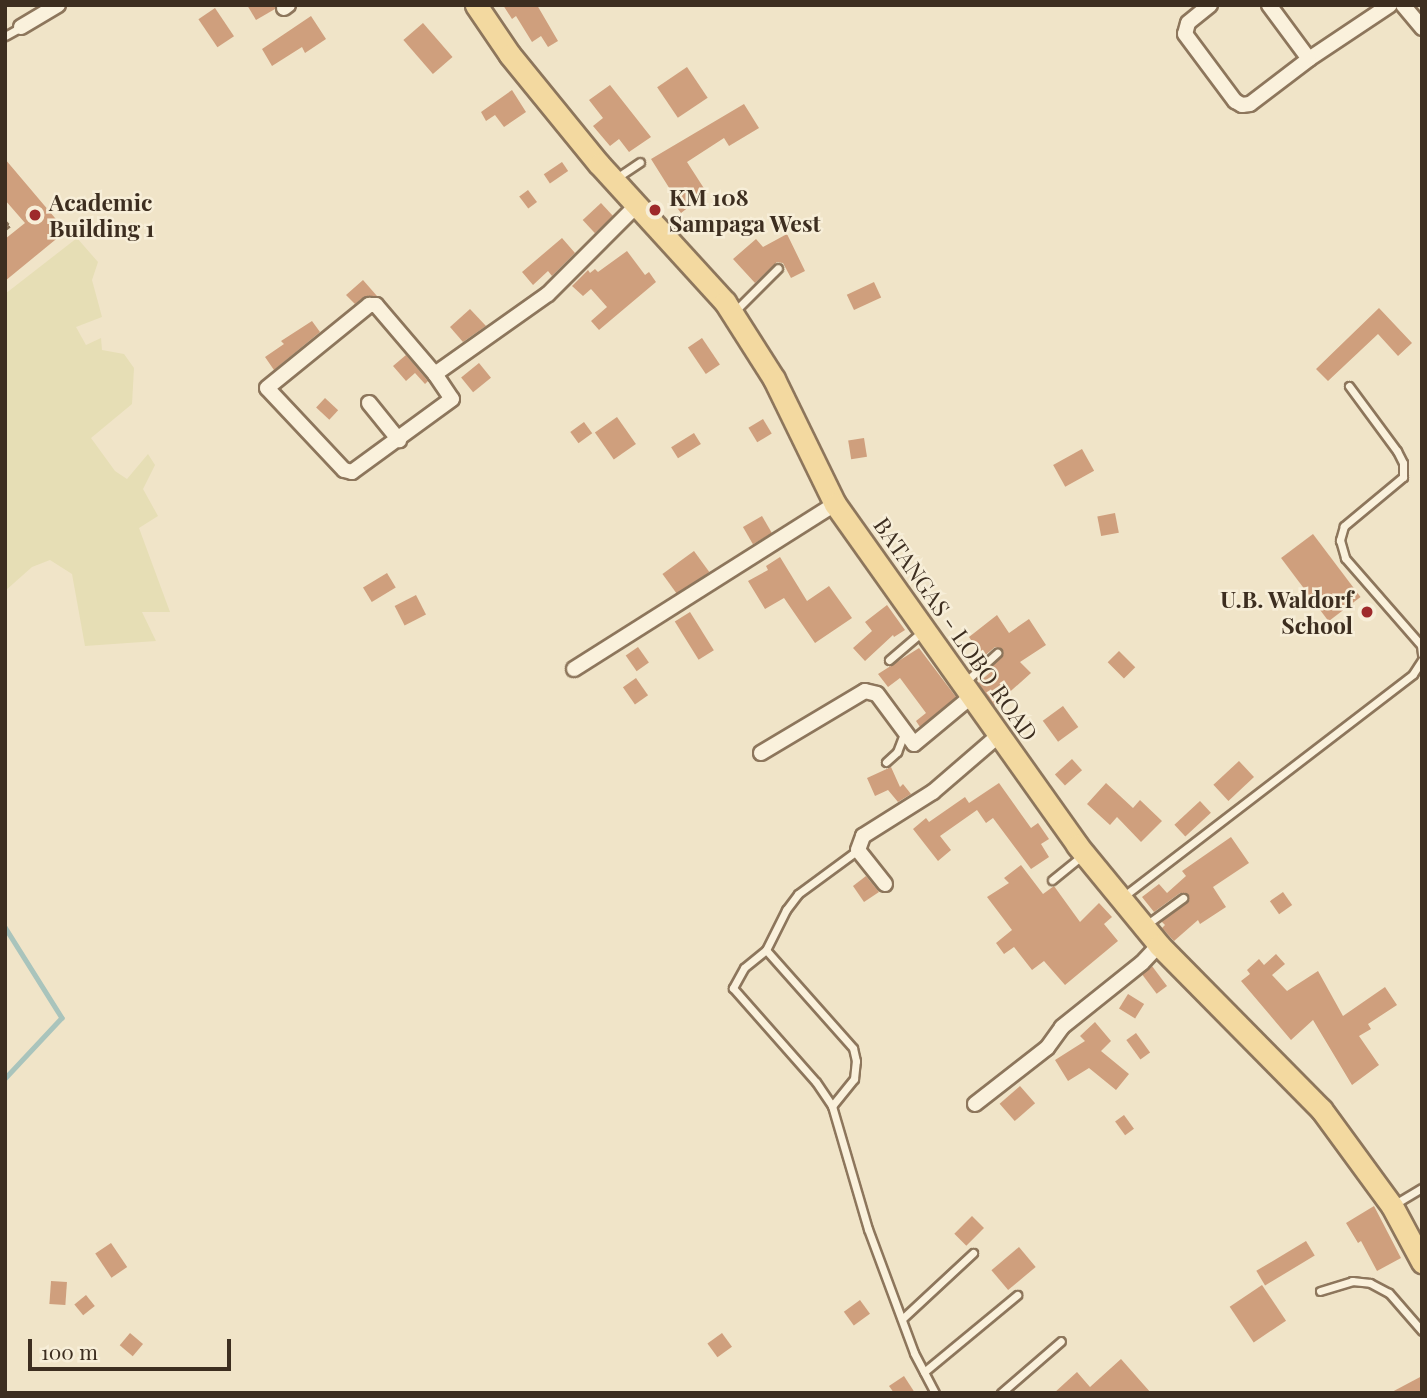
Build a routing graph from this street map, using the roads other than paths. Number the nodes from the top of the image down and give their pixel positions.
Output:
1 (58, 5) edge
2 (476, 5) edge
3 (1210, 5) edge
4 (1269, 5) edge
5 (1390, 5) edge
6 (1403, 5) edge
7 (21, 27) joint
8 (1422, 29) edge
9 (5, 36) edge
10 (1309, 59) junction
11 (640, 162) dead end
12 (614, 180) junction
13 (638, 204) junction
14 (778, 268) dead end
15 (733, 313) junction
16 (435, 374) junction
17 (1349, 386) dead end
18 (369, 403) dead end
19 (399, 440) junction
20 (835, 503) junction
21 (925, 630) junction
22 (998, 653) dead end
23 (1422, 654) edge
24 (890, 660) dead end
25 (1422, 660) edge
26 (574, 669) dead end
27 (968, 690) junction
28 (904, 734) junction
29 (999, 735) junction
30 (761, 753) dead end
31 (886, 762) dead end
32 (858, 850) junction
33 (1084, 854) junction
34 (1052, 880) dead end
35 (885, 884) dead end
36 (1182, 898) dead end
37 (1119, 901) junction
38 (1143, 927) junction
39 (1159, 946) junction
40 (766, 950) junction
41 (975, 1104) dead end
42 (832, 1106) junction
43 (1422, 1188) edge
44 (1392, 1206) junction
45 (973, 1253) dead end
46 (1422, 1262) edge
47 (1320, 1291) dead end
48 (1017, 1295) dead end
49 (902, 1319) junction
50 (1422, 1331) edge
51 (1061, 1341) dead end
52 (924, 1372) junction
53 (935, 1393) edge
54 (1001, 1393) edge

1 - 7 street
2 - 12 main road, BATANGAS - LOBO ROAD
3 - 10 street
4 - 10 street
5 - 10 street
6 - 8 street
7 - 9 lane
11 - 12 lane
12 - 13 main road, BATANGAS - LOBO ROAD
13 - 15 main road, BATANGAS - LOBO ROAD
13 - 16 street
14 - 15 lane
15 - 20 main road, BATANGAS - LOBO ROAD
16 - 19 street
16 - 19 street
17 - 23 lane
18 - 19 street
20 - 21 main road, BATANGAS - LOBO ROAD
20 - 26 street
21 - 24 lane
21 - 27 main road, BATANGAS - LOBO ROAD
22 - 27 lane
25 - 37 lane
27 - 28 street
27 - 29 main road, BATANGAS - LOBO ROAD
28 - 30 street
28 - 31 lane
29 - 32 street
29 - 33 main road, BATANGAS - LOBO ROAD
32 - 35 street
32 - 40 lane
33 - 34 lane
33 - 37 main road, BATANGAS - LOBO ROAD
36 - 38 lane
37 - 38 main road, BATANGAS - LOBO ROAD
38 - 39 main road, BATANGAS - LOBO ROAD
39 - 41 street
39 - 44 main road, BATANGAS - LOBO ROAD
40 - 42 lane
40 - 42 lane
42 - 49 lane
43 - 44 lane
44 - 46 main road, BATANGAS - LOBO ROAD
45 - 49 lane
47 - 50 lane
48 - 52 lane
49 - 52 lane
51 - 54 lane
52 - 53 lane

